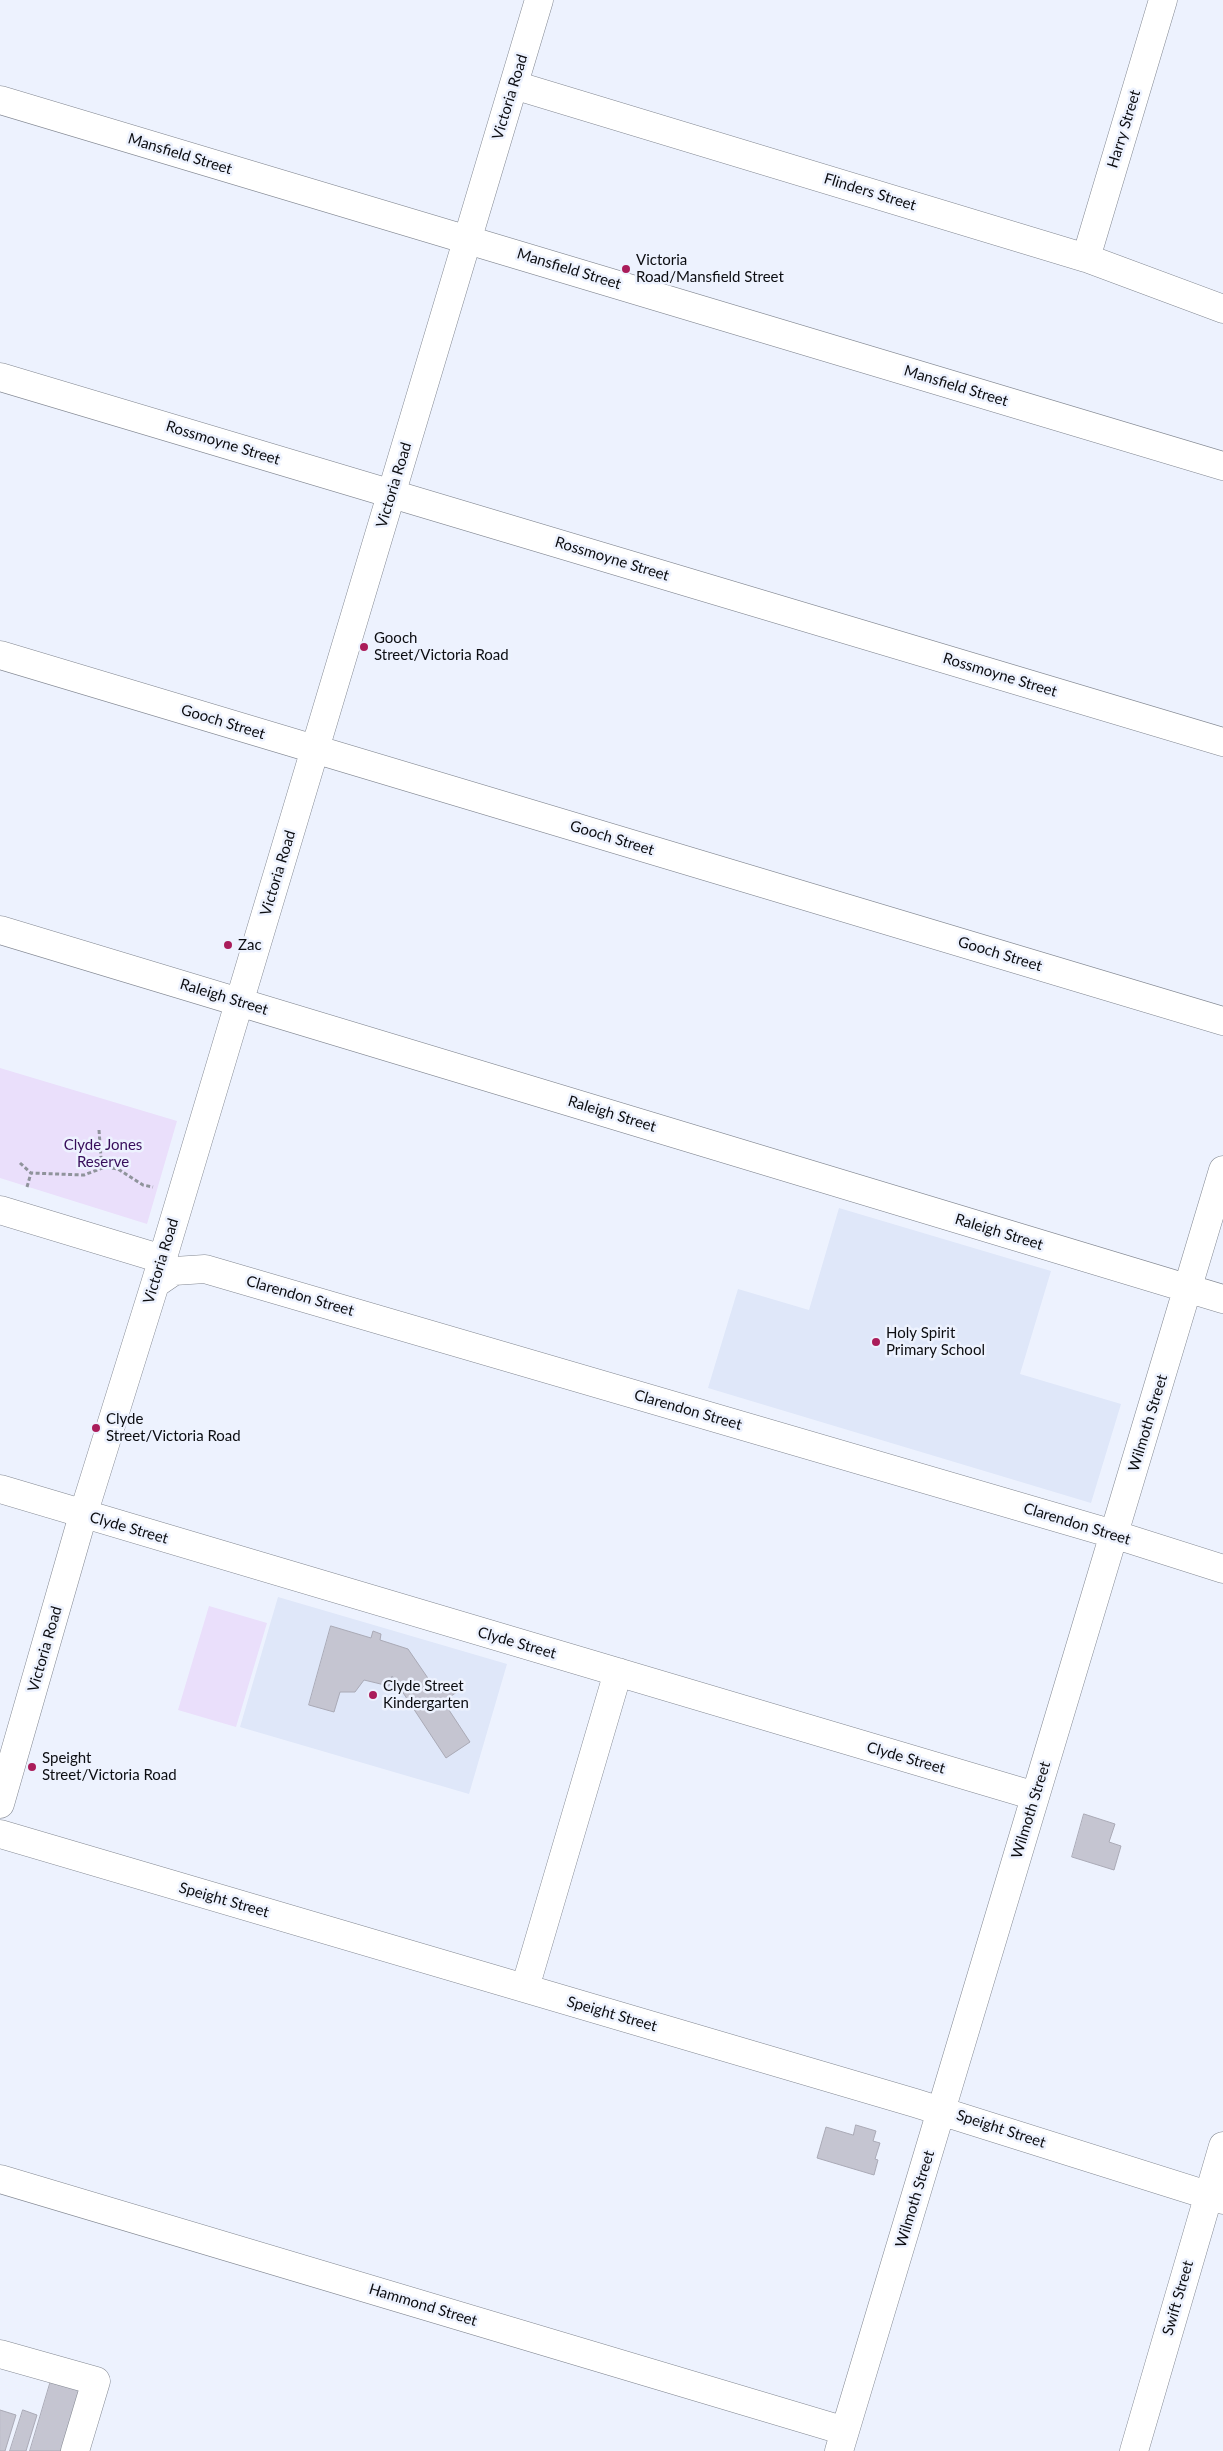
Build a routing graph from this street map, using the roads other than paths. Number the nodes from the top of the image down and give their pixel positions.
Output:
1 (539, 0) edge
2 (1163, 0) edge
3 (514, 84) junction
4 (0, 100) edge
5 (467, 239) junction
6 (1086, 258) junction
7 (1223, 310) edge
8 (0, 377) edge
9 (1223, 466) edge
10 (391, 493) junction
11 (0, 655) edge
12 (1223, 742) edge
13 (315, 749) junction
14 (0, 930) edge
15 (239, 1001) junction
16 (1223, 1021) edge
17 (1223, 1170) edge
18 (0, 1210) edge
19 (159, 1272) junction
20 (1189, 1289) junction
21 (1223, 1299) edge
22 (0, 1489) edge
23 (83, 1514) junction
24 (1113, 1534) junction
25 (1223, 1569) edge
26 (618, 1672) junction
27 (1035, 1796) junction
28 (0, 1804) edge
29 (0, 1834) edge
30 (525, 1988) junction
31 (941, 2110) junction
32 (1223, 2146) edge
33 (0, 2179) edge
34 (1216, 2197) edge
35 (0, 2354) edge
36 (842, 2441) edge
37 (75, 2451) edge
38 (1134, 2451) edge

1 - 3 street, Victoria Road
2 - 6 street, Harry Street
3 - 5 street, Victoria Road
3 - 6 street, Flinders Street
4 - 5 street, Mansfield Street
5 - 9 street, Mansfield Street
5 - 10 street, Victoria Road
6 - 7 street, Flinders Street
8 - 10 street, Rossmoyne Street
10 - 12 street, Rossmoyne Street
10 - 13 street, Victoria Road
11 - 13 street, Gooch Street
13 - 15 street, Victoria Road
13 - 16 street, Gooch Street
14 - 15 street, Raleigh Street
15 - 19 street, Victoria Road
15 - 20 street, Raleigh Street
17 - 20 street, Wilmoth Street
18 - 19 street
19 - 23 street, Victoria Road
19 - 24 street, Clarendon Street
20 - 21 street, Raleigh Street
20 - 24 street, Wilmoth Street
22 - 23 street, Clyde Street
23 - 26 street, Clyde Street
23 - 28 street, Victoria Road
24 - 25 street, Clarendon Street
24 - 27 street, Wilmoth Street
26 - 27 street, Clyde Street
26 - 30 street
27 - 31 street, Wilmoth Street
29 - 30 street, Speight Street
30 - 31 street, Speight Street
31 - 34 street, Speight Street
31 - 36 street, Wilmoth Street
32 - 34 street, Swift Street
33 - 36 street, Hammond Street
34 - 38 street, Swift Street
35 - 37 street

